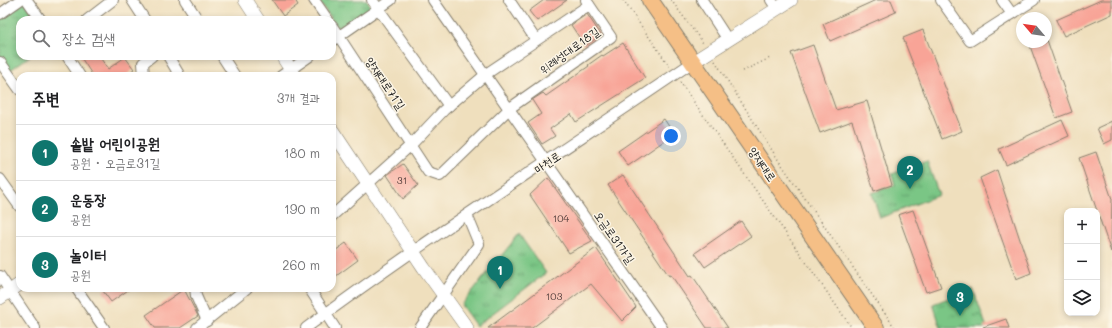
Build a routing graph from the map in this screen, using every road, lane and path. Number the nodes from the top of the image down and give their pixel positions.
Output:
1 (20, 0) edge
2 (27, 0) edge
3 (113, 0) edge
4 (132, 0) edge
5 (185, 0) edge
6 (245, 0) edge
7 (314, 0) edge
8 (372, 0) edge
9 (391, 0) edge
10 (433, 0) edge
11 (509, 0) edge
12 (623, 0) edge
13 (650, 0) edge
14 (671, 0) edge
15 (702, 0) edge
16 (791, 0) edge
17 (941, 0) edge
18 (1002, 0) edge
19 (1034, 0) edge
20 (587, 2) edge
21 (774, 5) edge
22 (378, 9) junction
23 (0, 14) edge
24 (1012, 14) junction
25 (38, 16) edge
26 (92, 16) edge
27 (142, 16) edge
28 (195, 16) edge
29 (255, 16) edge
30 (325, 16) edge
31 (336, 37) edge
32 (336, 39) edge
33 (536, 40) junction
34 (728, 40) junction
35 (710, 52) junction
36 (770, 58) dead end
37 (70, 60) edge
38 (147, 60) edge
39 (170, 60) edge
40 (225, 60) edge
41 (284, 60) edge
42 (305, 60) edge
43 (0, 62) edge
44 (694, 62) junction
45 (743, 71) dead end
46 (77, 72) edge
47 (144, 72) edge
48 (178, 72) edge
49 (233, 72) edge
50 (288, 72) edge
51 (291, 72) edge
52 (486, 74) junction
53 (675, 75) junction
54 (16, 84) edge
55 (448, 106) junction
56 (510, 108) junction
57 (336, 136) edge
58 (411, 145) junction
59 (547, 161) junction
60 (0, 179) edge
61 (368, 184) junction
62 (16, 201) edge
63 (336, 212) edge
64 (467, 216) junction
65 (413, 252) junction
66 (0, 276) edge
67 (10, 291) edge
68 (79, 292) edge
69 (196, 292) edge
70 (242, 292) edge
71 (311, 292) edge
72 (443, 295) junction
73 (325, 314) junction
74 (207, 321) junction
75 (35, 328) edge
76 (104, 328) edge
77 (197, 328) edge
78 (306, 328) edge
79 (336, 328) edge
80 (420, 328) edge
81 (467, 328) edge
82 (662, 328) edge
83 (852, 328) edge
84 (876, 328) edge
85 (895, 328) edge

1 - 23 street
2 - 25 street
3 - 26 street
4 - 27 street
5 - 28 street
6 - 29 street
7 - 30 street
8 - 22 street
9 - 22 street
10 - 52 street
11 - 33 street
12 - 53 path
13 - 44 main road, 양재대로
14 - 35 path
15 - 34 street
16 - 21 street, 마천로
17 - 24 street
18 - 24 street
19 - 24 street
20 - 33 street, 위례성대로18길
20 - 56 street, 위례성대로18길
21 - 34 street, 마천로
22 - 31 street
22 - 55 street
32 - 58 street, 양재대로71길
33 - 52 street, 위례성대로18길
34 - 35 street, 마천로
35 - 44 street, 마천로
35 - 85 path
36 - 45 path
37 - 46 street
38 - 47 street
39 - 48 street
40 - 49 street
41 - 50 street
42 - 51 street
43 - 54 street
44 - 53 street, 마천로
44 - 84 main road, 양재대로
52 - 55 street, 위례성대로18길
52 - 56 street
53 - 59 street, 마천로
53 - 83 path
55 - 58 street, 위례성대로18길
56 - 58 street, 위례성대로18길
56 - 59 street
57 - 61 street
58 - 61 street, 위례성대로18길
59 - 64 street, 마천로
59 - 82 street, 오금로31가길
60 - 62 street
61 - 63 street, 위례성대로18길
61 - 65 street
64 - 65 street, 마천로
64 - 72 street
65 - 72 street
65 - 73 street, 마천로
66 - 67 street
67 - 75 street
68 - 76 street
69 - 74 street
70 - 74 street
71 - 73 street
72 - 80 street
72 - 81 street
73 - 78 street, 마천로
73 - 79 street
74 - 77 street

